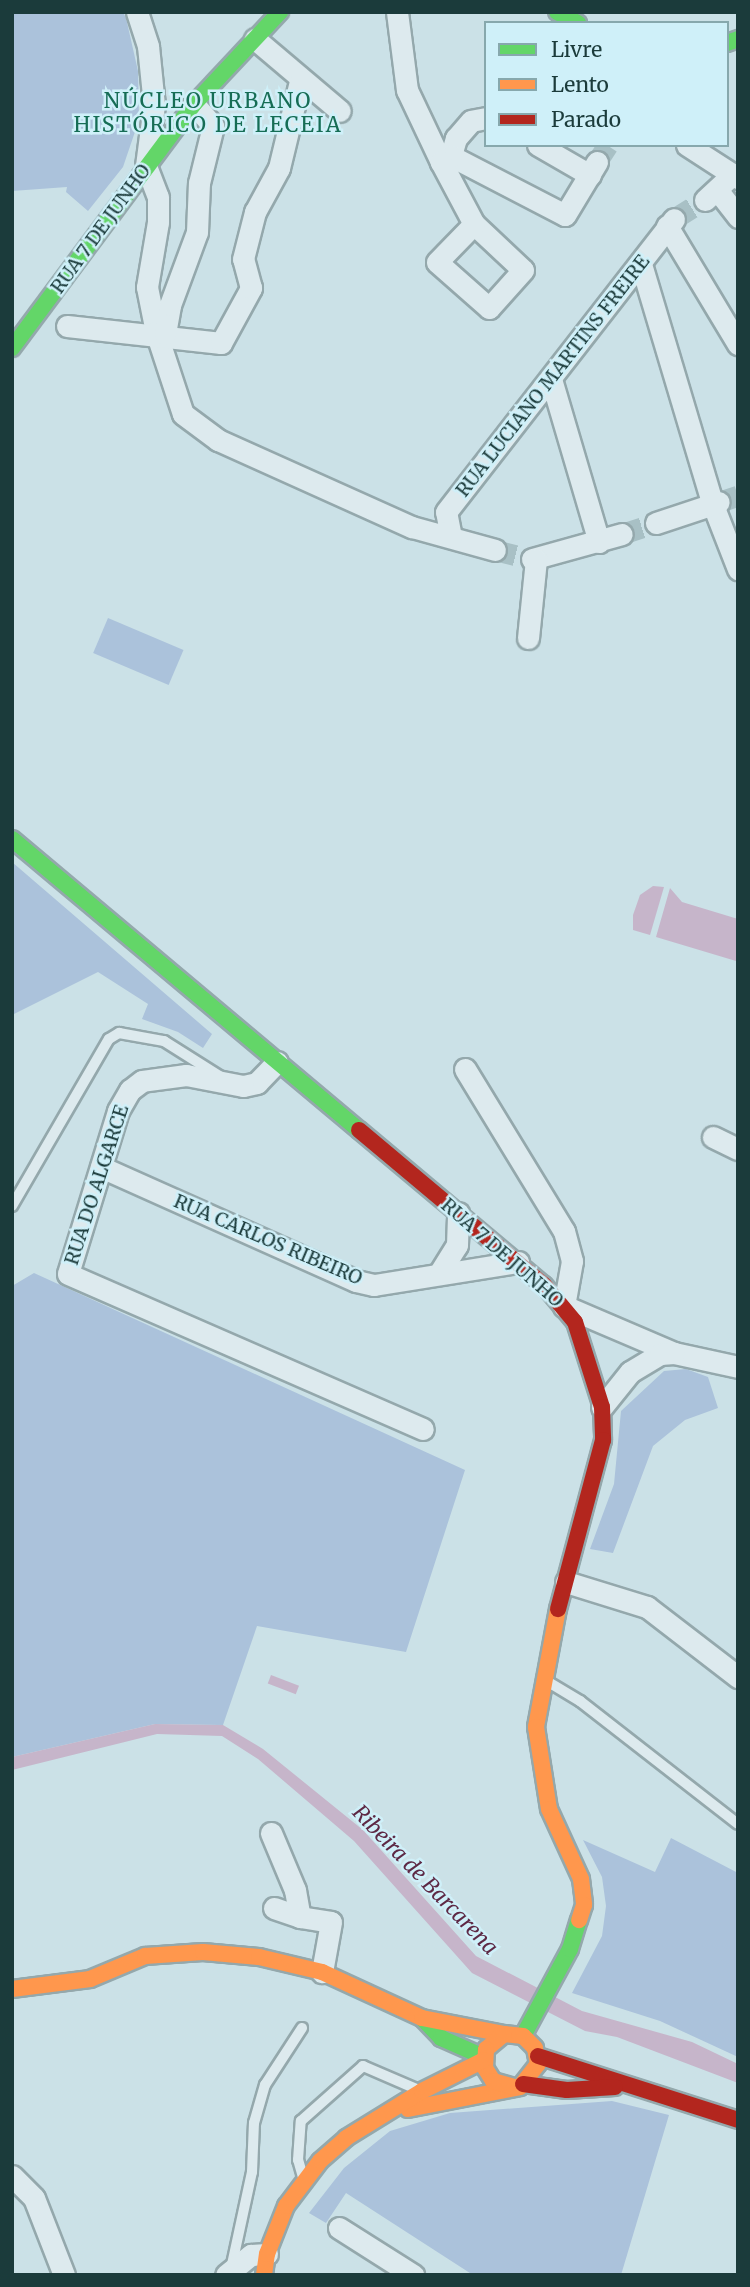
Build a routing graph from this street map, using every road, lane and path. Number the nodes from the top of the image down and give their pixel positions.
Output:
1 (136, 12) edge
2 (397, 12) edge
3 (557, 12) edge
4 (275, 14) edge
5 (576, 21) edge
6 (255, 38) junction
7 (300, 81) junction
8 (194, 104) junction
9 (340, 111) dead end
10 (484, 118) edge
11 (543, 147) edge
12 (690, 147) edge
13 (446, 159) junction
14 (146, 166) junction
15 (736, 176) edge
16 (738, 218) edge
17 (474, 224) dead end
18 (641, 264) junction
19 (67, 326) dead end
20 (161, 333) junction
21 (738, 344) edge
22 (12, 348) edge
23 (551, 379) junction
24 (716, 504) junction
25 (656, 523) tunnel mouth
26 (622, 534) tunnel mouth
27 (451, 537) junction
28 (600, 542) junction
29 (495, 550) tunnel mouth
30 (738, 569) edge
31 (528, 638) dead end
32 (12, 839) edge
33 (277, 1062) junction
34 (466, 1069) dead end
35 (229, 1082) junction
36 (713, 1136) dead end
37 (738, 1149) edge
38 (101, 1167) junction
39 (12, 1206) edge
40 (458, 1213) junction
41 (518, 1262) junction
42 (440, 1272) junction
43 (564, 1306) junction
44 (674, 1353) junction
45 (738, 1367) edge
46 (602, 1407) junction
47 (423, 1429) dead end
48 (566, 1582) junction
49 (738, 1677) edge
50 (542, 1679) junction
51 (738, 1824) edge
52 (271, 1833) dead end
53 (275, 1908) dead end
54 (300, 1917) junction
55 (322, 1972) junction
56 (12, 1989) edge
57 (422, 2018) junction
58 (302, 2028) dead end
59 (504, 2034) junction
60 (523, 2036) junction
61 (441, 2038) junction
62 (538, 2056) junction
63 (484, 2059) junction
64 (519, 2086) junction
65 (627, 2086) junction
66 (426, 2089) junction
67 (382, 2116) junction
68 (738, 2120) edge
69 (12, 2176) edge
70 (304, 2180) junction
71 (340, 2228) dead end
72 (266, 2264) edge
73 (228, 2274) edge
74 (64, 2275) edge
75 (413, 2275) edge

1 - 14 street
2 - 13 street
3 - 5 main road
4 - 6 main road, RUA 7 DE JUNHO
6 - 7 street
6 - 8 main road, RUA 7 DE JUNHO
7 - 9 street
7 - 20 street
8 - 14 main road, RUA 7 DE JUNHO
8 - 20 street
10 - 13 street
11 - 13 street
12 - 15 street
13 - 17 street
14 - 20 street
14 - 22 main road, RUA 7 DE JUNHO
15 - 16 street
18 - 21 street, RUA LUCIANO MARTINS FREIRE
18 - 23 street, RUA LUCIANO MARTINS FREIRE
18 - 24 street
19 - 20 street
20 - 27 street
23 - 27 street, RUA LUCIANO MARTINS FREIRE
23 - 28 street
24 - 25 street
24 - 30 street
26 - 28 street
27 - 29 street
28 - 31 street
32 - 33 main road, RUA 7 DE JUNHO
33 - 35 street, RUA DO ALGARCE
33 - 40 main road, RUA 7 DE JUNHO
34 - 43 street
35 - 38 street, RUA DO ALGARCE
35 - 39 lane
36 - 37 street
38 - 42 street, RUA CARLOS RIBEIRO
38 - 47 street, RUA DO ALGARCE
40 - 41 main road, RUA 7 DE JUNHO
40 - 42 street
41 - 42 street, RUA CARLOS RIBEIRO
41 - 43 main road, RUA 7 DE JUNHO
43 - 44 street
43 - 46 main road, RUA 7 DE JUNHO
44 - 45 street
44 - 46 street
46 - 48 main road, RUA 7 DE JUNHO
48 - 49 street
48 - 50 main road, RUA 7 DE JUNHO
50 - 51 lane
50 - 60 main road, RUA 7 DE JUNHO
52 - 54 street
53 - 54 street
54 - 55 street
55 - 56 main road
55 - 57 main road
57 - 59 main road
57 - 61 main road
58 - 73 lane
59 - 60 main road
59 - 63 main road
60 - 62 main road
61 - 63 main road
61 - 66 main road
62 - 64 main road
62 - 65 main road
63 - 64 main road
63 - 66 main road
64 - 65 main road
64 - 67 main road
65 - 68 main road
66 - 67 main road
66 - 70 lane
67 - 70 main road
69 - 74 street
70 - 72 main road
71 - 75 street
72 - 73 street

